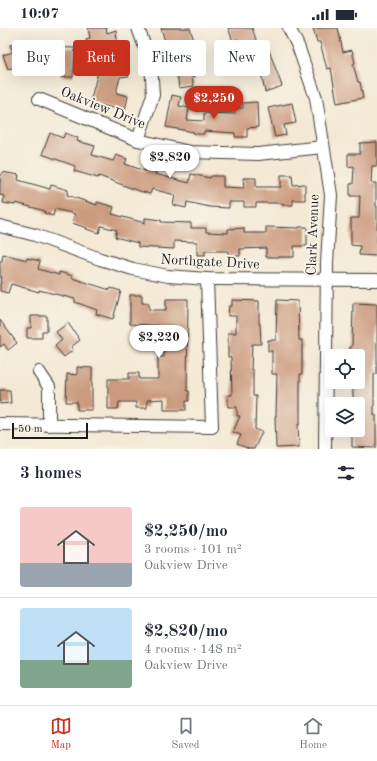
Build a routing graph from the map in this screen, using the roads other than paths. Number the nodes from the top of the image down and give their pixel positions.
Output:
1 (138, 28) edge
2 (289, 28) edge
3 (39, 99) dead end
4 (138, 140) junction
5 (324, 147) junction
6 (0, 226) edge
7 (206, 279) junction
8 (377, 280) edge
9 (327, 281) junction
10 (39, 372) dead end
11 (0, 424) edge
12 (49, 425) junction
13 (325, 449) edge

1 - 4 street
2 - 5 street, Clark Avenue
3 - 4 street, Oakview Drive
4 - 5 street, Oakview Drive
5 - 9 street, Clark Avenue
6 - 7 street, Northgate Drive
7 - 9 street, Northgate Drive
7 - 12 street
8 - 9 street, Northgate Drive
9 - 13 street, Clark Avenue
10 - 12 street
11 - 12 street

